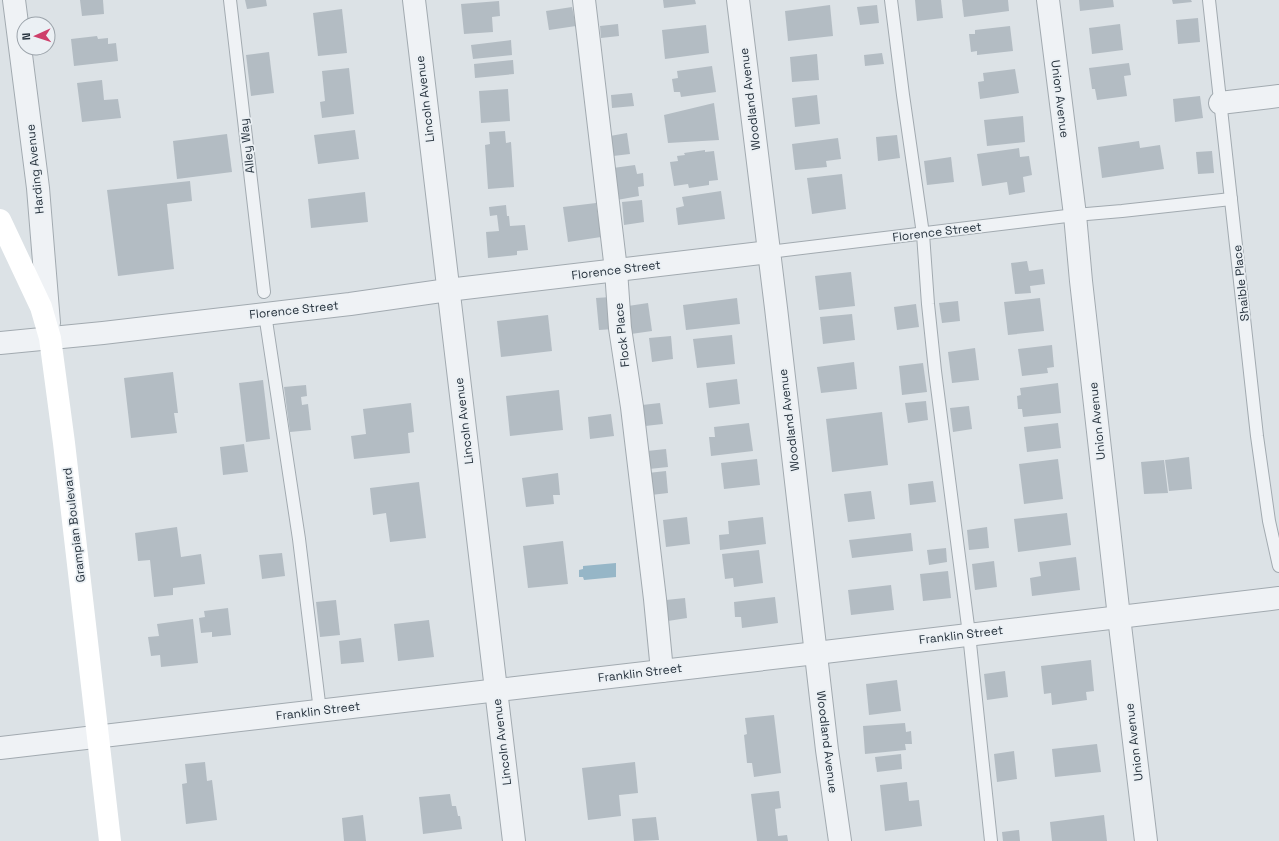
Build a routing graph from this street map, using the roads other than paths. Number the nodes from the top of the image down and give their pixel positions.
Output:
1 (14, 0) edge
2 (230, 0) edge
3 (414, 0) edge
4 (584, 0) edge
5 (738, 0) edge
6 (891, 0) edge
7 (1048, 0) edge
8 (1208, 0) edge
9 (1279, 96) edge
10 (1220, 103) junction
11 (1231, 199) junction
12 (1075, 215) junction
13 (0, 220) edge
14 (923, 234) junction
15 (769, 252) junction
16 (616, 270) junction
17 (448, 290) junction
18 (264, 292) dead end
19 (265, 314) junction
20 (50, 338) junction
21 (0, 343) edge
22 (1279, 566) edge
23 (1279, 598) edge
24 (1119, 617) junction
25 (969, 634) junction
26 (816, 653) junction
27 (662, 671) junction
28 (496, 690) junction
29 (320, 711) junction
30 (98, 737) junction
31 (0, 748) edge
32 (110, 841) edge
33 (514, 841) edge
34 (840, 841) edge
35 (991, 841) edge
36 (1146, 841) edge

1 - 20 street, Harding Avenue
2 - 18 lane, Alley Way
3 - 17 street, Lincoln Avenue
4 - 16 street, Flock Place
5 - 15 street, Woodland Avenue
6 - 14 lane
7 - 12 street, Union Avenue
8 - 10 lane, Shaible Place
9 - 10 street
10 - 11 lane, Shaible Place
11 - 12 lane, Florence Street
11 - 22 lane, Shaible Place
12 - 14 lane, Florence Street
12 - 24 street, Union Avenue
13 - 20 street, Grampian Boulevard
14 - 15 lane, Florence Street
14 - 25 lane
15 - 16 street, Florence Street
15 - 26 street, Woodland Avenue
16 - 17 street, Florence Street
16 - 27 street, Flock Place
17 - 19 street, Florence Street
17 - 28 street, Lincoln Avenue
19 - 20 street, Florence Street
19 - 29 lane
20 - 21 street, Florence Street
20 - 30 street, Grampian Boulevard
23 - 24 street, Franklin Street
24 - 25 street, Franklin Street
24 - 36 street, Union Avenue
25 - 26 street, Franklin Street
25 - 35 lane
26 - 27 street, Franklin Street
26 - 34 street, Woodland Avenue
27 - 28 street, Franklin Street
28 - 29 street, Franklin Street
28 - 33 street, Lincoln Avenue
29 - 30 street, Franklin Street
30 - 31 street, Franklin Street
30 - 32 street, Grampian Boulevard

